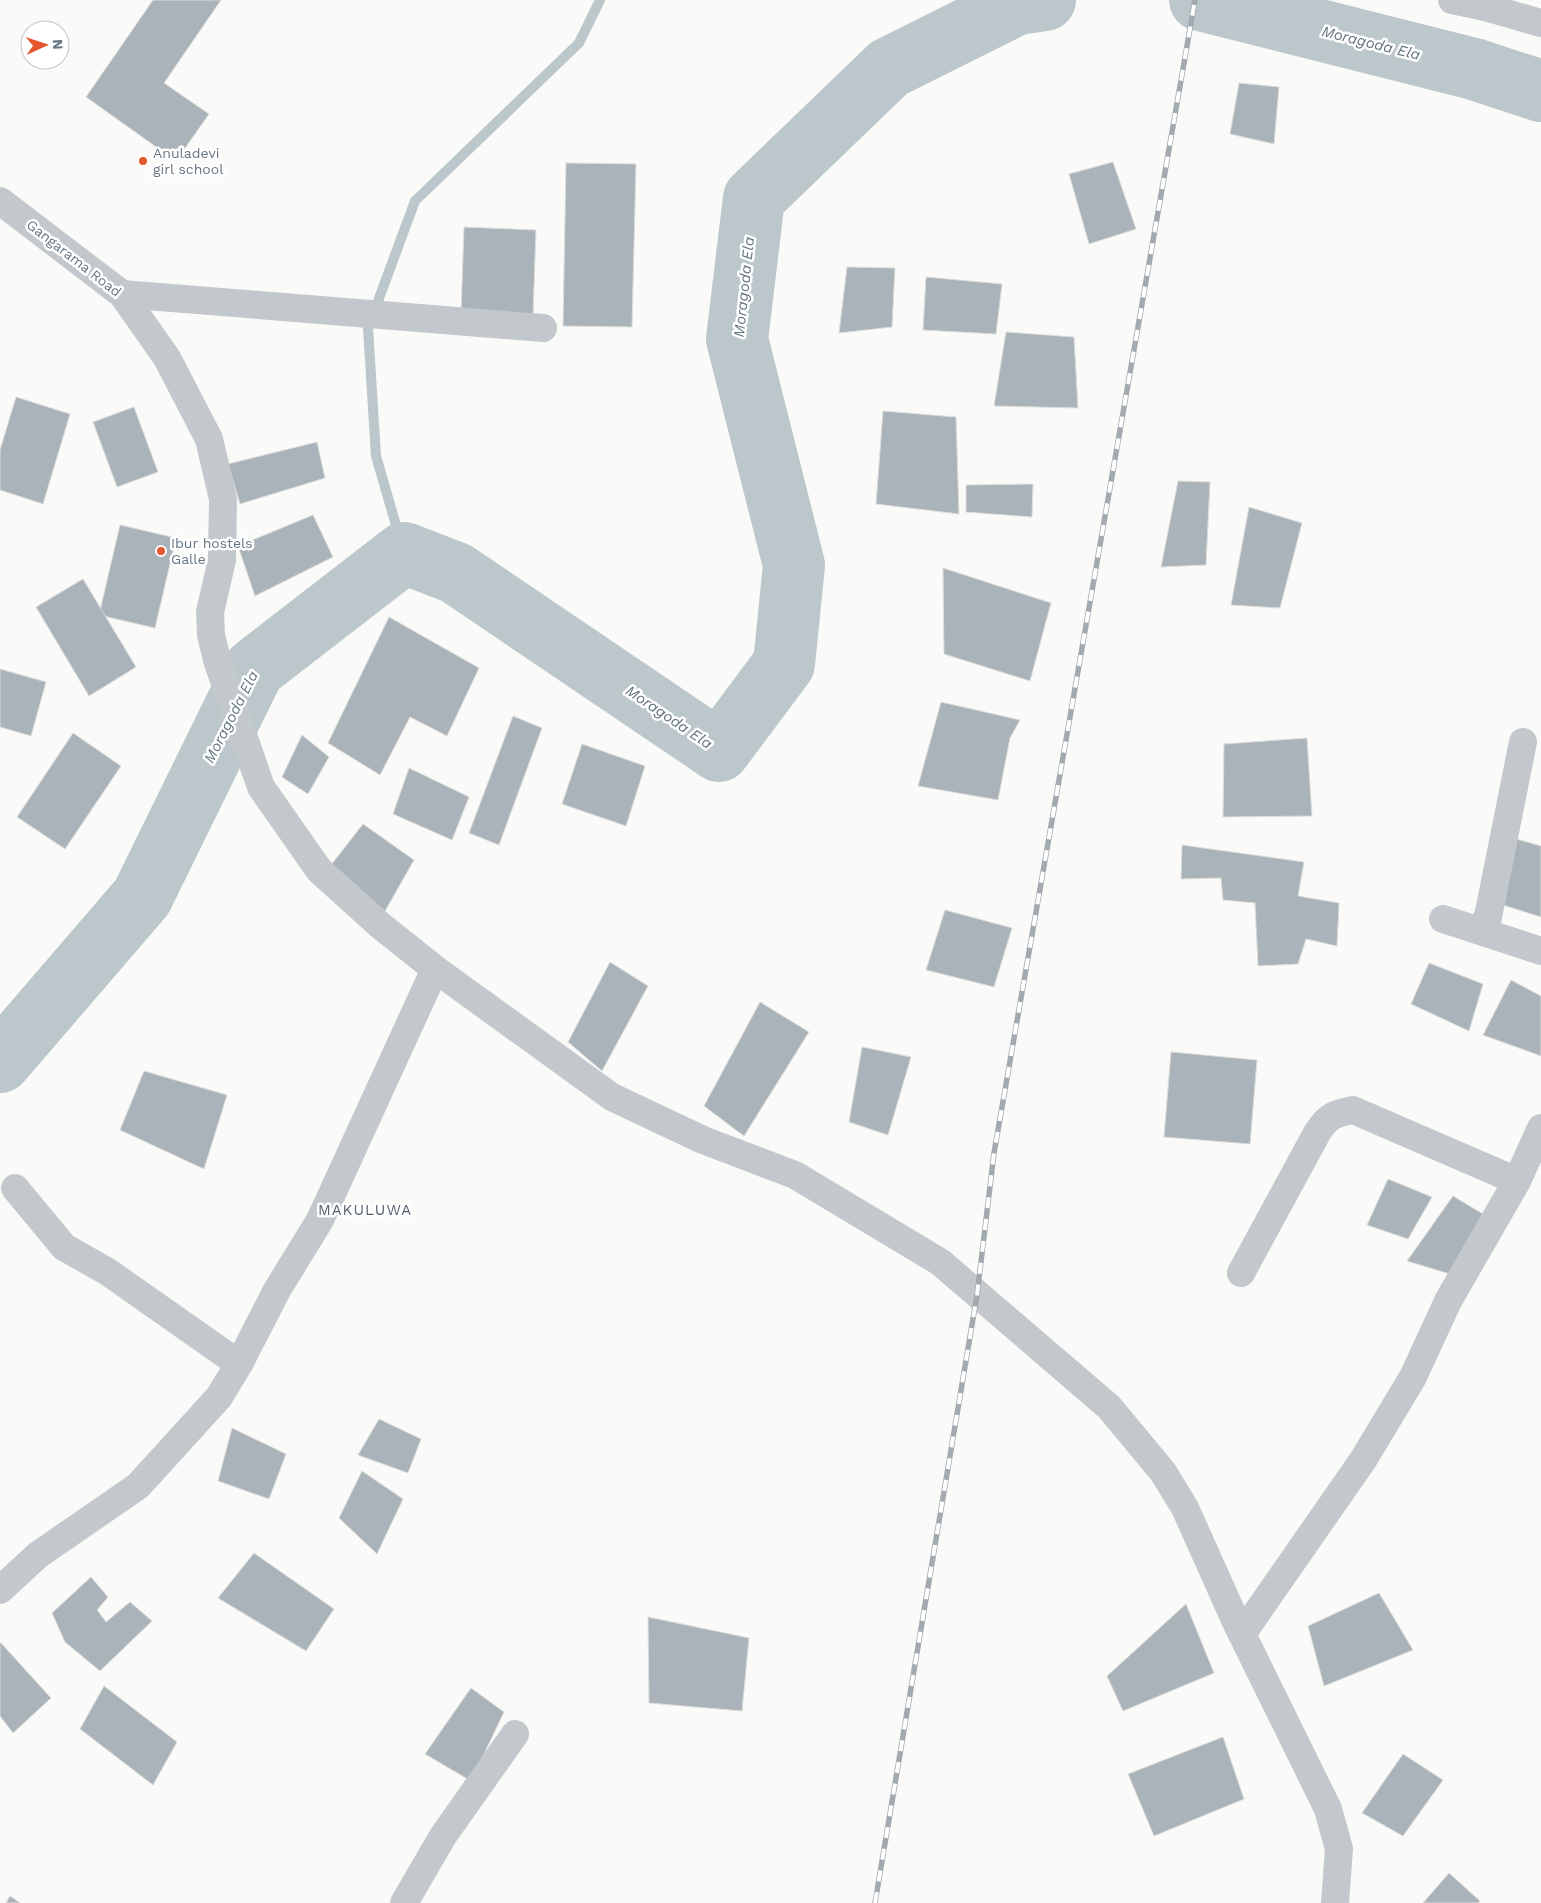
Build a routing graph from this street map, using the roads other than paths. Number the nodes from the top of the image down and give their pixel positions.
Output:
1 (1452, 0) edge
2 (1541, 23) edge
3 (0, 201) edge
4 (122, 294) junction
5 (544, 328) dead end
6 (1523, 742) dead end
7 (1443, 919) dead end
8 (1486, 925) junction
9 (1541, 951) edge
10 (435, 969) junction
11 (1541, 1128) edge
12 (1516, 1182) junction
13 (15, 1188) dead end
14 (1241, 1273) dead end
15 (239, 1364) junction
16 (0, 1590) edge
17 (1242, 1634) junction
18 (515, 1734) dead end
19 (404, 1903) edge
20 (1335, 1903) edge

1 - 2 street
3 - 4 street, Gangarama Road
4 - 5 street
4 - 10 street, Gangarama Road
6 - 8 street
7 - 8 street
8 - 9 street
10 - 15 street
10 - 17 street, Gangarama Road
11 - 12 street
12 - 14 street
12 - 17 street
13 - 15 street
15 - 16 street
17 - 20 street, Gangarama Road
18 - 19 street

